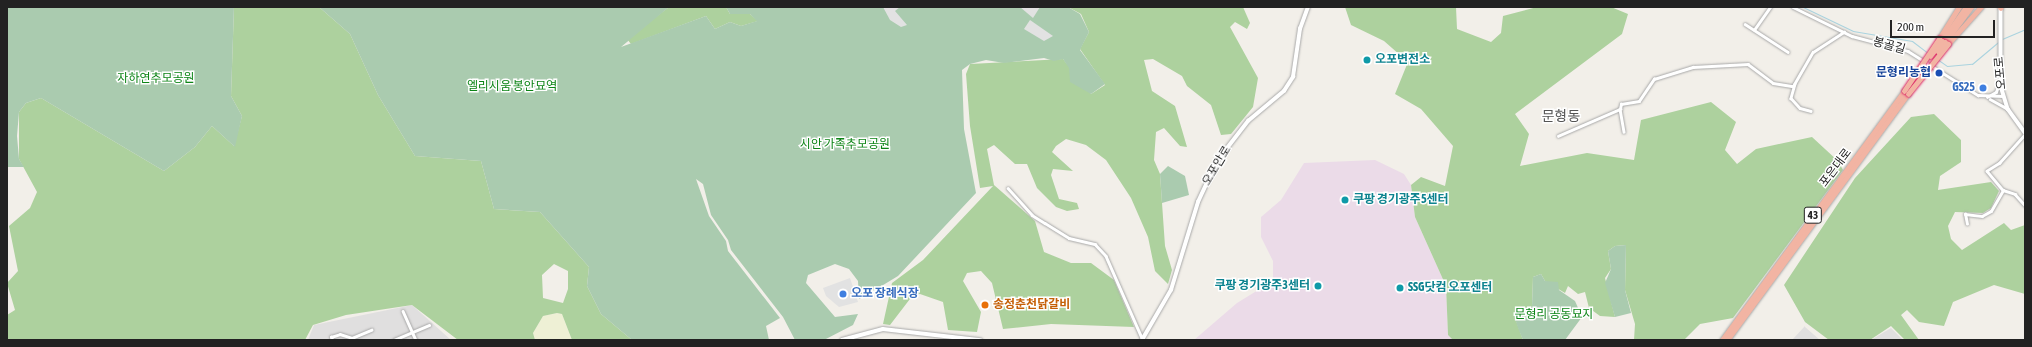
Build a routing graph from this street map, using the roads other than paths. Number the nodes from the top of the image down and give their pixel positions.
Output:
1 (1308, 7) edge
2 (1770, 7) edge
3 (1793, 7) edge
4 (1959, 7) edge
5 (1966, 7) edge
6 (1971, 7) edge
7 (1981, 7) edge
8 (2000, 7) edge
9 (1745, 24) dead end
10 (1754, 30) junction
11 (1844, 32) junction
12 (1944, 41) junction
13 (1788, 52) dead end
14 (2000, 81) junction
15 (1795, 84) junction
16 (1906, 93) junction
17 (2003, 96) junction
18 (1986, 98) junction
19 (1620, 109) junction
20 (2008, 109) junction
21 (1811, 111) dead end
22 (1624, 132) dead end
23 (2025, 134) edge
24 (1558, 136) dead end
25 (1008, 188) dead end
26 (2003, 190) junction
27 (2025, 205) edge
28 (1967, 224) dead end
29 (403, 311) dead end
30 (429, 325) dead end
31 (371, 330) dead end
32 (412, 332) junction
33 (1142, 339) edge
34 (332, 340) edge
35 (394, 340) edge
36 (416, 340) edge
37 (842, 340) edge
38 (980, 340) edge
39 (1722, 340) edge
40 (1727, 340) edge

1 - 33 street, 오포안로
2 - 10 street
3 - 11 street, 봉골길
4 - 12 highway
5 - 12 highway
6 - 12 highway
7 - 12 highway
8 - 14 street, 오포로
9 - 10 street
10 - 13 street
11 - 15 street
11 - 18 street, 봉골길
12 - 16 highway, bridge
12 - 16 highway, bridge
14 - 17 street, 오포로
14 - 18 street
15 - 19 street
15 - 21 street
16 - 39 highway, 포은대로 / 43
16 - 40 highway, 포은대로 / 43
17 - 18 street
17 - 20 street, 오포로
18 - 20 street, 봉골길
19 - 22 street
19 - 24 street
20 - 23 street, 오포로
23 - 26 street
25 - 33 street
26 - 27 street
26 - 28 street
29 - 32 street
30 - 32 street
31 - 34 street
32 - 35 street
32 - 36 street
37 - 38 street

